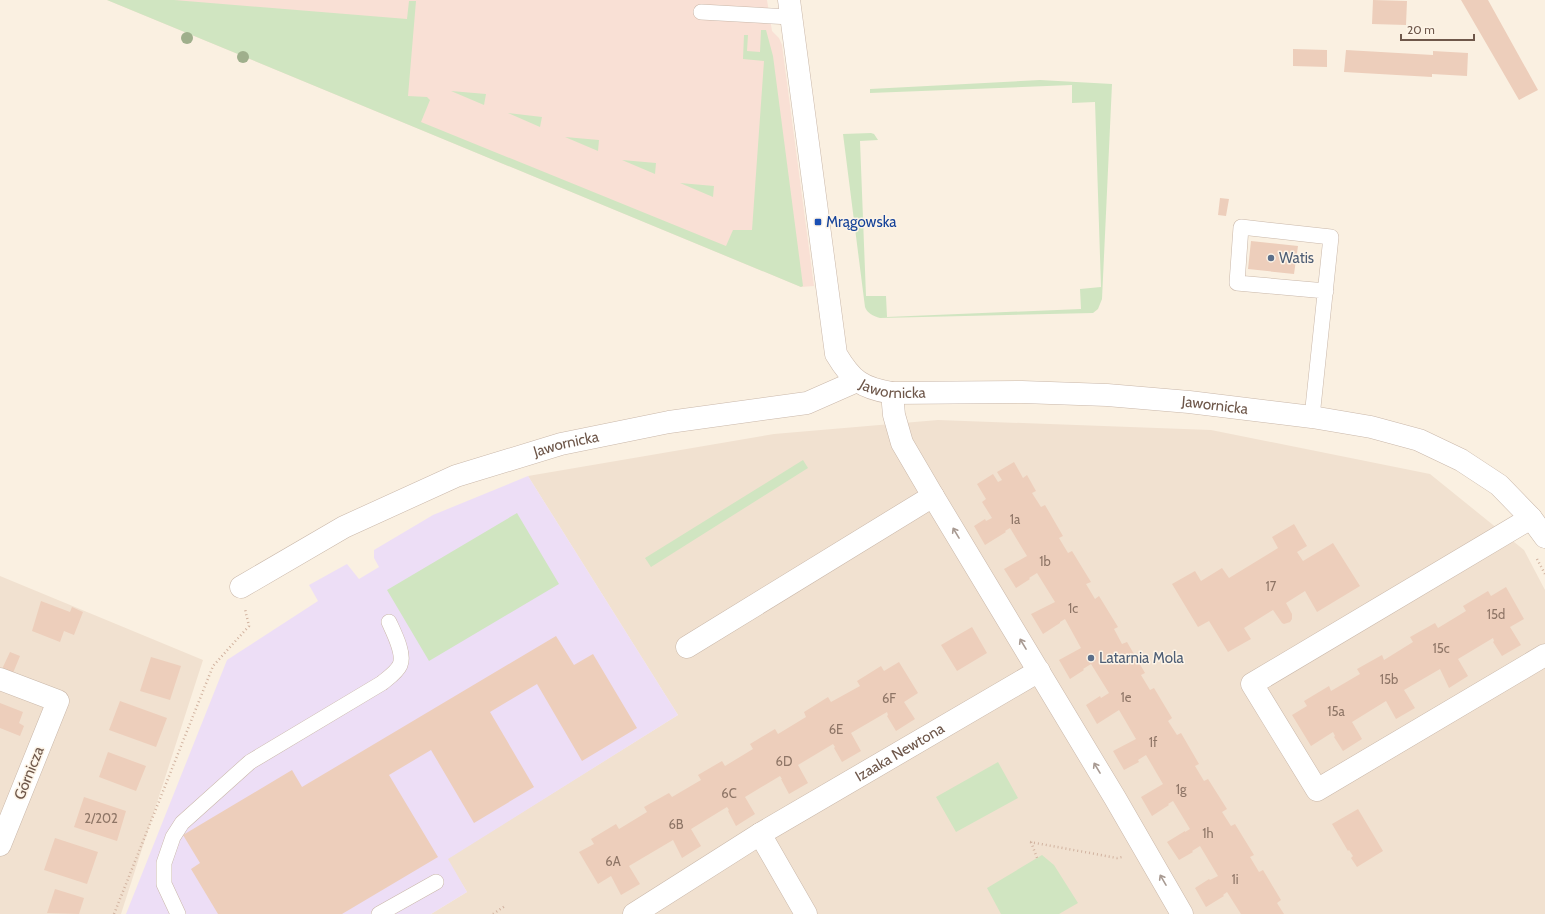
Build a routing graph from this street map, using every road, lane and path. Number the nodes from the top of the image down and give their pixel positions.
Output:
1 (790, 9) edge
2 (701, 12) dead end
3 (1326, 290) junction
4 (858, 381) junction
5 (892, 393) junction
6 (1312, 417) junction
7 (933, 496) junction
8 (1531, 518) junction
9 (1545, 537) edge
10 (241, 587) joint
11 (389, 622) dead end
12 (687, 647) dead end
13 (1545, 655) edge
14 (1039, 671) junction
15 (0, 678) edge
16 (760, 834) junction
17 (0, 845) edge
18 (1146, 852) junction
19 (1037, 858) dead end
20 (436, 882) dead end
21 (505, 906) dead end
22 (114, 914) edge
23 (178, 914) edge
24 (379, 914) edge
25 (493, 914) edge
26 (634, 914) edge
27 (806, 914) edge
28 (1182, 914) edge

1 - 2 lane
1 - 4 street
3 - 3 lane
3 - 6 lane
4 - 5 street, Jawornicka
4 - 10 street, Jawornicka
5 - 6 street, Jawornicka
5 - 7 street
6 - 8 street, Jawornicka
7 - 12 street
14 -> 7 street
8 - 9 street, Jawornicka
8 - 13 street
10 - 22 path
11 - 23 lane
14 - 16 street, Izaaka Newtona
18 -> 14 street
15 - 17 street, Górnicza
16 - 26 street, Izaaka Newtona
16 - 27 street
18 - 19 path
28 -> 18 street
20 - 24 lane
21 - 25 path

